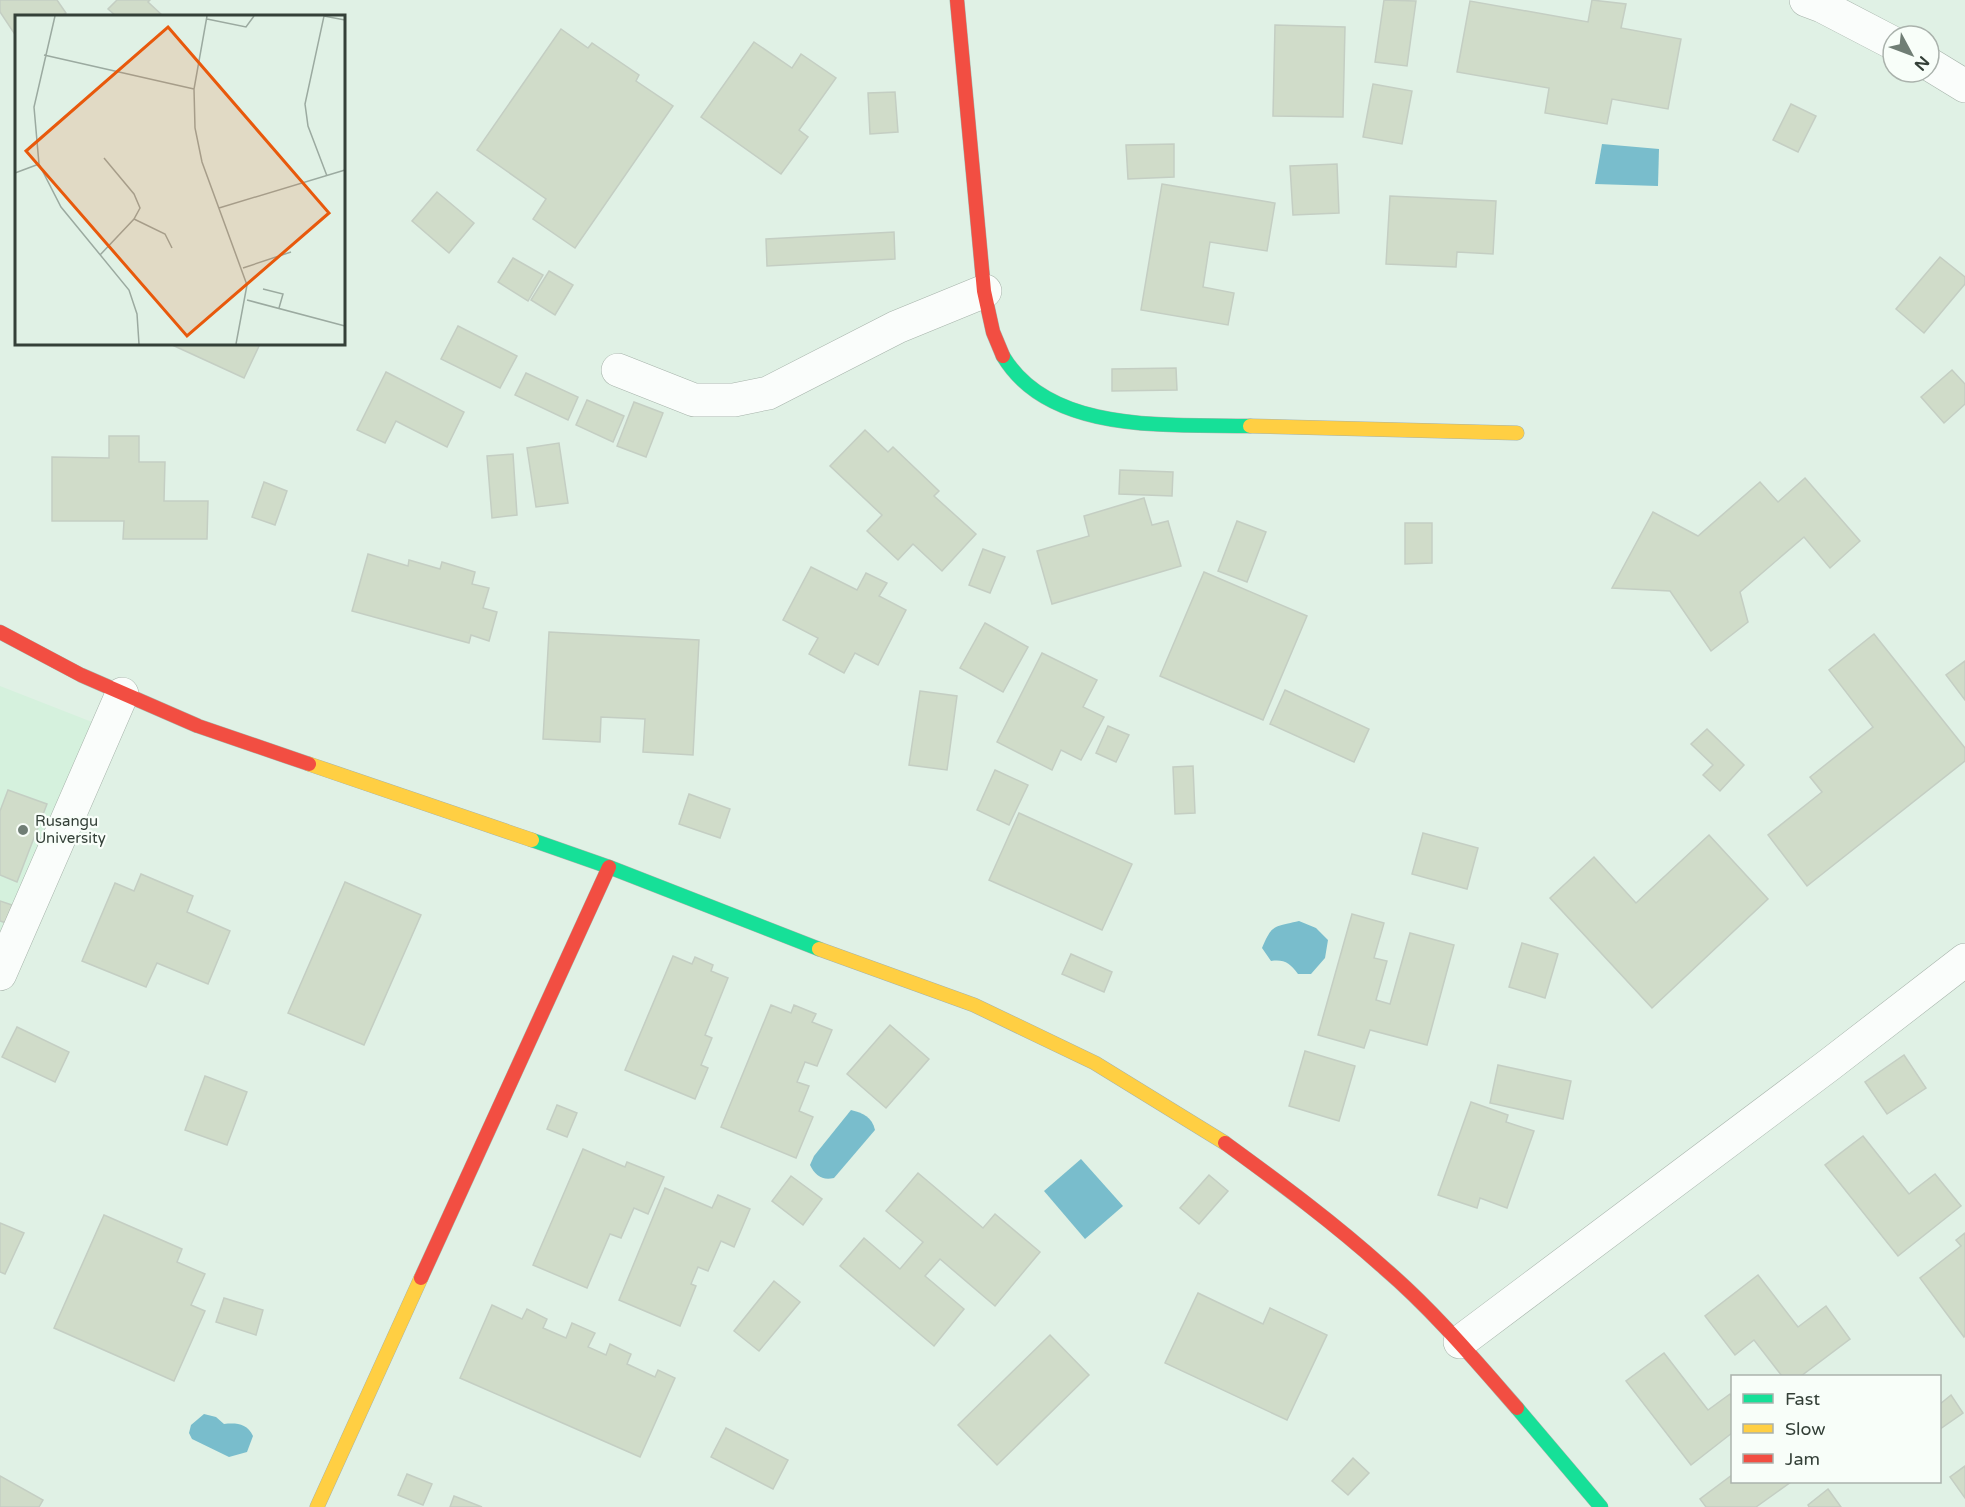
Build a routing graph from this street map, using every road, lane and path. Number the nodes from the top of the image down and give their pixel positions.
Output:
1 (957, 0) edge
2 (1818, 2) edge
3 (1881, 36) edge
4 (1941, 71) edge
5 (1965, 86) edge
6 (985, 291) junction
7 (618, 370) dead end
8 (1517, 433) dead end
9 (0, 632) edge
10 (122, 694) junction
11 (609, 867) junction
12 (1965, 960) edge
13 (0, 974) edge
14 (1460, 1342) junction
15 (317, 1507) edge
16 (1601, 1507) edge

1 - 6 street
2 - 3 street
4 - 5 street
6 - 7 street
6 - 8 street
9 - 10 street
10 - 11 street
10 - 13 street
11 - 14 street
11 - 15 street
12 - 14 street
14 - 16 street

